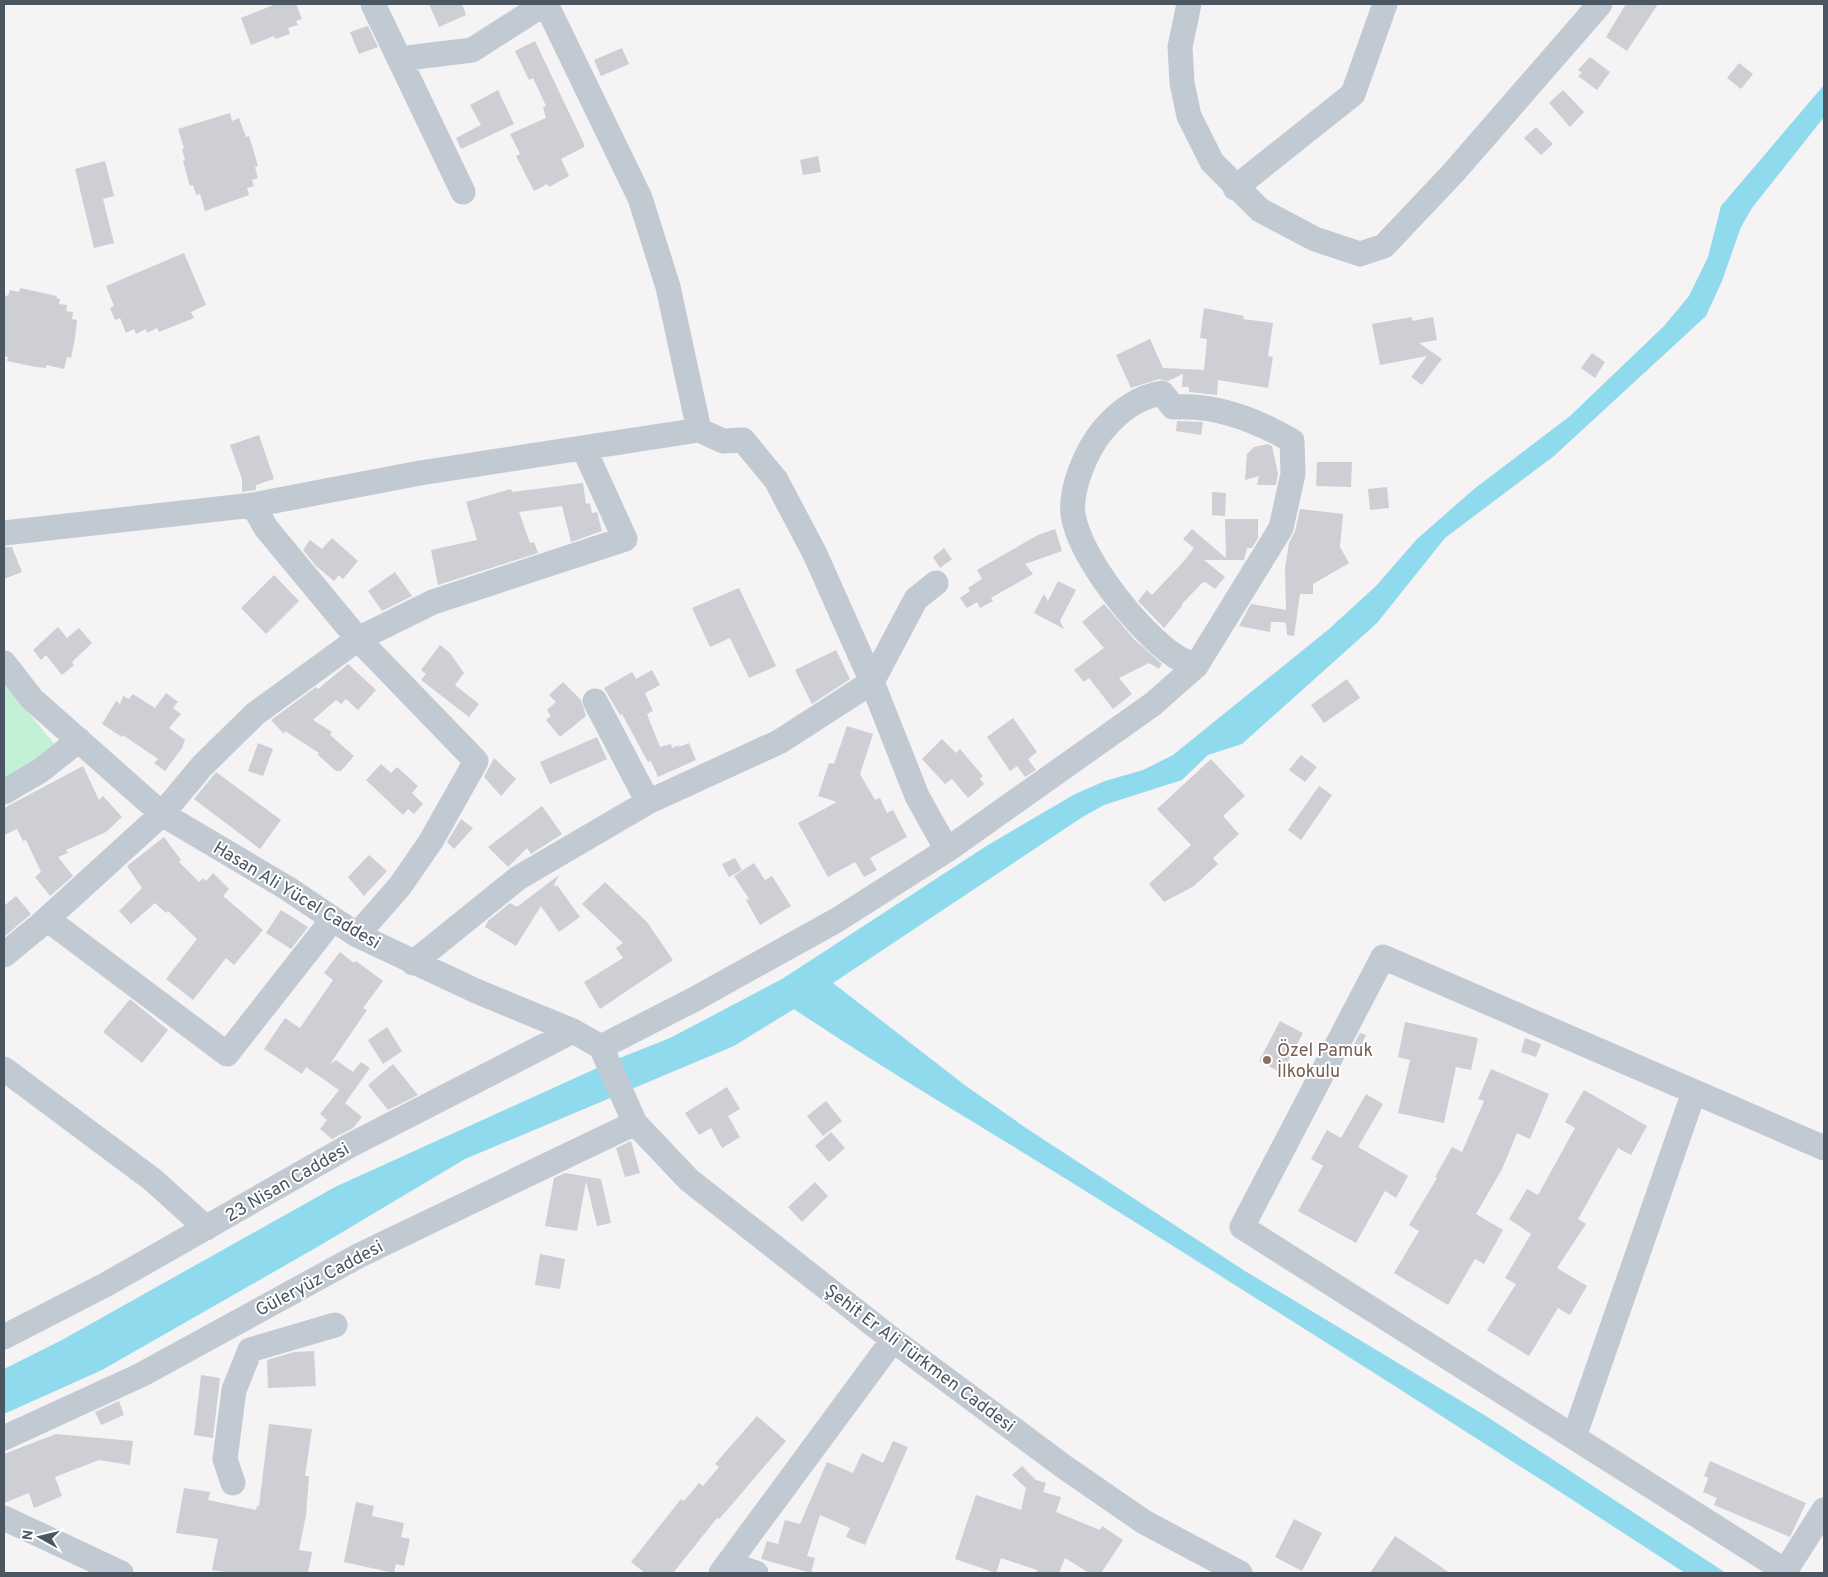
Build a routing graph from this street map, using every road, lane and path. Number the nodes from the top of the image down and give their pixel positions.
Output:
1 (373, 4) edge
2 (545, 4) edge
3 (1189, 4) edge
4 (1386, 4) edge
5 (1600, 4) edge
6 (400, 59) junction
7 (1235, 188) junction
8 (464, 192) dead end
9 (699, 430) junction
10 (584, 449) junction
11 (253, 505) junction
12 (4, 533) edge
13 (936, 584) dead end
14 (358, 639) junction
15 (4, 663) edge
16 (1196, 666) junction
17 (872, 682) junction
18 (595, 701) dead end
19 (79, 740) junction
20 (4, 792) edge
21 (648, 802) junction
22 (162, 814) junction
23 (947, 850) junction
24 (47, 919) junction
25 (333, 919) junction
26 (357, 936) junction
27 (4, 955) edge
28 (413, 963) junction
29 (574, 1031) junction
30 (600, 1047) junction
31 (4, 1069) edge
32 (1694, 1092) junction
33 (631, 1115) junction
34 (1824, 1148) edge
35 (206, 1228) junction
36 (335, 1325) dead end
37 (4, 1336) edge
38 (893, 1340) junction
39 (1574, 1437) junction
40 (4, 1438) edge
41 (233, 1483) dead end
42 (1824, 1510) edge
43 (4, 1518) edge
44 (725, 1568) edge
45 (1785, 1572) edge
46 (121, 1573) edge
47 (756, 1573) edge
48 (1240, 1573) edge

1 - 6 street
2 - 6 street
2 - 9 street
3 - 7 street
4 - 7 street
5 - 7 street
6 - 8 street
9 - 10 street
9 - 17 street
10 - 11 street
10 - 14 street
11 - 12 street
11 - 14 street
13 - 17 street
14 - 22 street
14 - 26 street
15 - 19 street, Hasan Ali Yücel Caddesi
16 - 16 street
16 - 23 street
17 - 21 street
17 - 23 street
18 - 21 street
19 - 20 street
19 - 22 street, Hasan Ali Yücel Caddesi
21 - 28 street
22 - 24 street
22 - 25 street, Hasan Ali Yücel Caddesi
23 - 30 street
24 - 25 street
24 - 27 street
25 - 26 street, Hasan Ali Yücel Caddesi
26 - 28 street, Hasan Ali Yücel Caddesi
28 - 29 street, Hasan Ali Yücel Caddesi
29 - 30 street, Hasan Ali Yücel Caddesi
29 - 35 street, 23 Nisan Caddesi
30 - 33 street
31 - 35 street
32 - 34 street
32 - 39 street
32 - 39 street
33 - 38 street, Şehit Er Ali Türkmen Caddesi
33 - 40 street, Güleryüz Caddesi
35 - 37 street, 23 Nisan Caddesi
36 - 41 street
38 - 44 street
38 - 48 street, Şehit Er Ali Türkmen Caddesi
39 - 45 street
42 - 45 street
43 - 46 street
44 - 47 street

